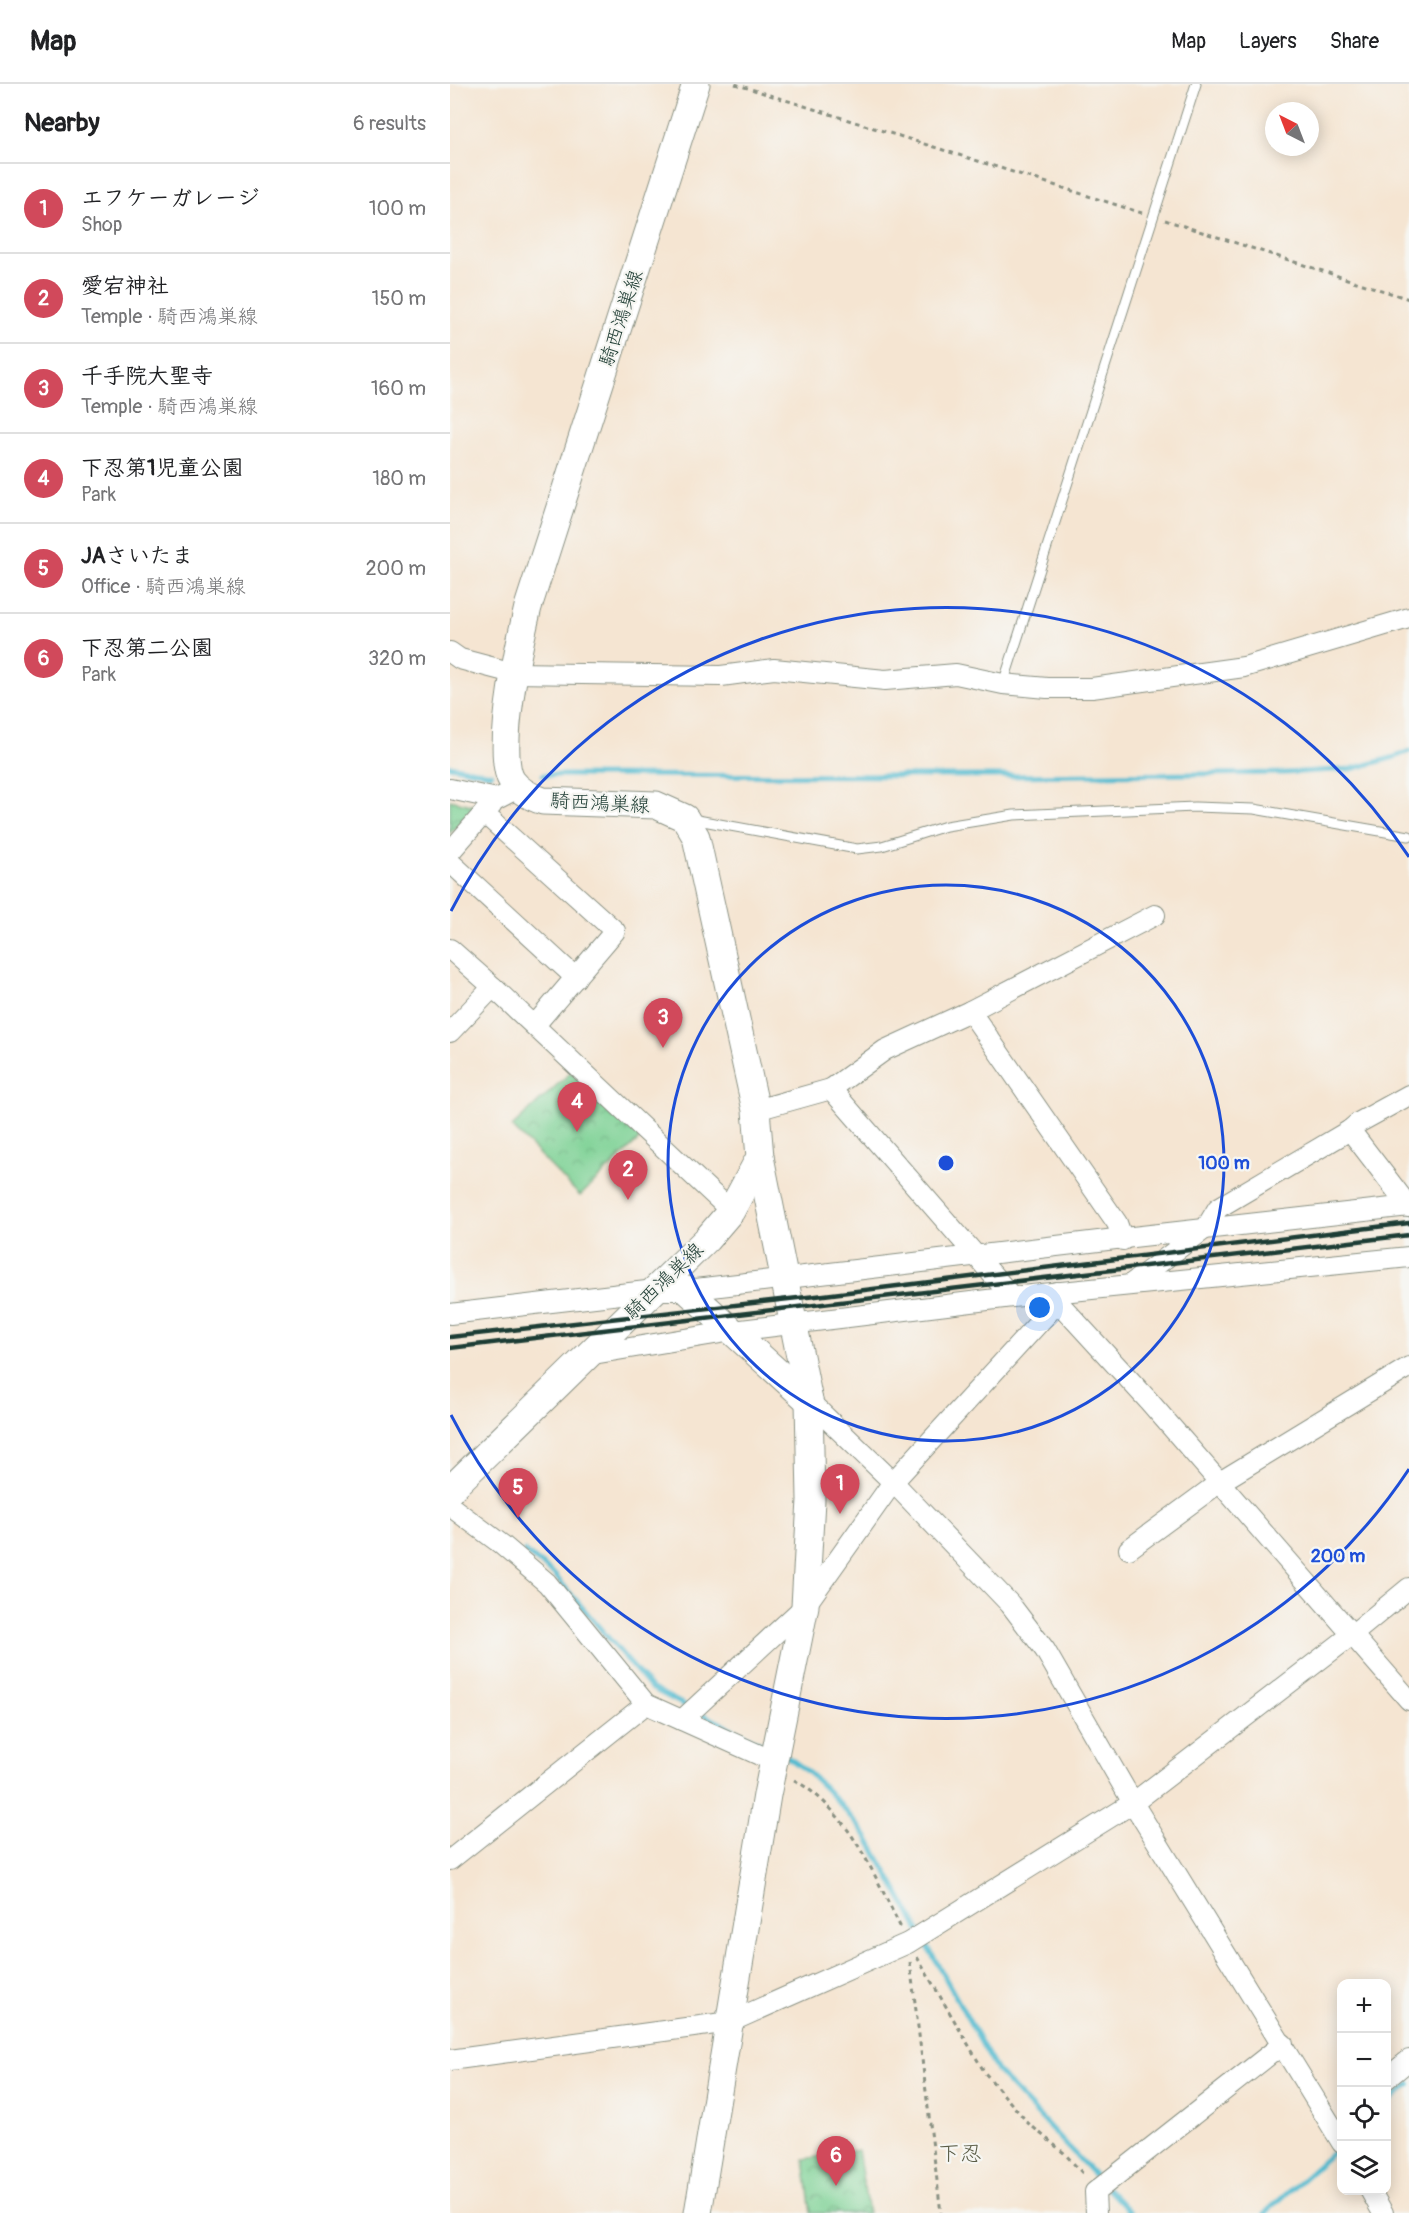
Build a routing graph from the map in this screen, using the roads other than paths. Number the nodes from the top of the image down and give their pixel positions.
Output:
1 (696, 84) edge
2 (1196, 84) edge
3 (1409, 618) edge
4 (450, 652) edge
5 (513, 674) junction
6 (1003, 684) junction
7 (450, 789) edge
8 (499, 800) junction
9 (685, 818) junction
10 (1409, 836) edge
11 (450, 852) edge
12 (450, 862) edge
13 (1155, 915) dead end
14 (450, 949) edge
15 (576, 978) junction
16 (493, 987) junction
17 (970, 1011) junction
18 (535, 1025) junction
19 (450, 1032) edge
20 (831, 1089) junction
21 (1409, 1095) edge
22 (756, 1110) junction
23 (1350, 1131) junction
24 (760, 1157) junction
25 (1409, 1206) edge
26 (731, 1210) junction
27 (1206, 1228) junction
28 (1123, 1240) junction
29 (977, 1254) junction
30 (1409, 1257) edge
31 (784, 1278) junction
32 (1131, 1284) junction
33 (656, 1290) junction
34 (687, 1290) junction
35 (1012, 1297) junction
36 (1057, 1297) junction
37 (450, 1314) edge
38 (794, 1324) junction
39 (733, 1331) junction
40 (587, 1355) junction
41 (1409, 1367) edge
42 (809, 1401) junction
43 (893, 1482) junction
44 (1220, 1482) junction
45 (450, 1495) edge
46 (1129, 1550) dead end
47 (1409, 1588) edge
48 (805, 1606) junction
49 (1353, 1634) junction
50 (1409, 1700) edge
51 (646, 1704) junction
52 (682, 1720) junction
53 (774, 1767) junction
54 (1133, 1803) junction
55 (450, 1860) edge
56 (730, 2022) junction
57 (1283, 2044) junction
58 (450, 2060) edge
59 (1409, 2060) edge
60 (1391, 2075) edge
61 (1337, 2127) edge
62 (1373, 2195) edge
63 (698, 2213) edge
64 (1096, 2213) edge
65 (1383, 2213) edge

1 - 5 main road, 騎西鴻巣線
2 - 6 lane
3 - 6 street
4 - 5 street
5 - 6 street
5 - 8 main road, 騎西鴻巣線
7 - 8 street
8 - 9 main road, 騎西鴻巣線
8 - 11 street
8 - 15 street
9 - 10 lane
9 - 22 main road
12 - 15 street
13 - 17 street
14 - 16 street
15 - 18 street
16 - 18 street
16 - 19 street
17 - 20 street
17 - 28 street
18 - 26 street
20 - 22 street
20 - 29 street
21 - 23 street
22 - 24 main road
23 - 25 street
23 - 27 street
24 - 26 main road, 騎西鴻巣線
24 - 31 main road
25 - 27 street
26 - 33 main road, 騎西鴻巣線
27 - 28 street
27 - 32 street
28 - 29 street
29 - 31 street
29 - 35 street
30 - 32 street
31 - 34 street
31 - 38 main road
32 - 36 street
33 - 34 street
33 - 37 street
33 - 40 main road, 騎西鴻巣線
34 - 39 main road
35 - 36 street
35 - 38 street
36 - 43 street
36 - 44 street
38 - 39 street
38 - 42 main road
39 - 40 street
39 - 42 main road
40 - 45 main road, 騎西鴻巣線
41 - 44 street
42 - 43 street
42 - 48 main road
43 - 48 street
43 - 54 street
44 - 46 street
44 - 49 street
45 - 51 street
47 - 49 street
48 - 52 street
48 - 53 main road
49 - 50 street
49 - 54 street
51 - 52 street
51 - 55 street
52 - 53 street
53 - 56 main road
54 - 56 street
54 - 57 street
56 - 58 street
56 - 63 main road
57 - 61 street
57 - 64 street
59 - 60 street
62 - 65 street

